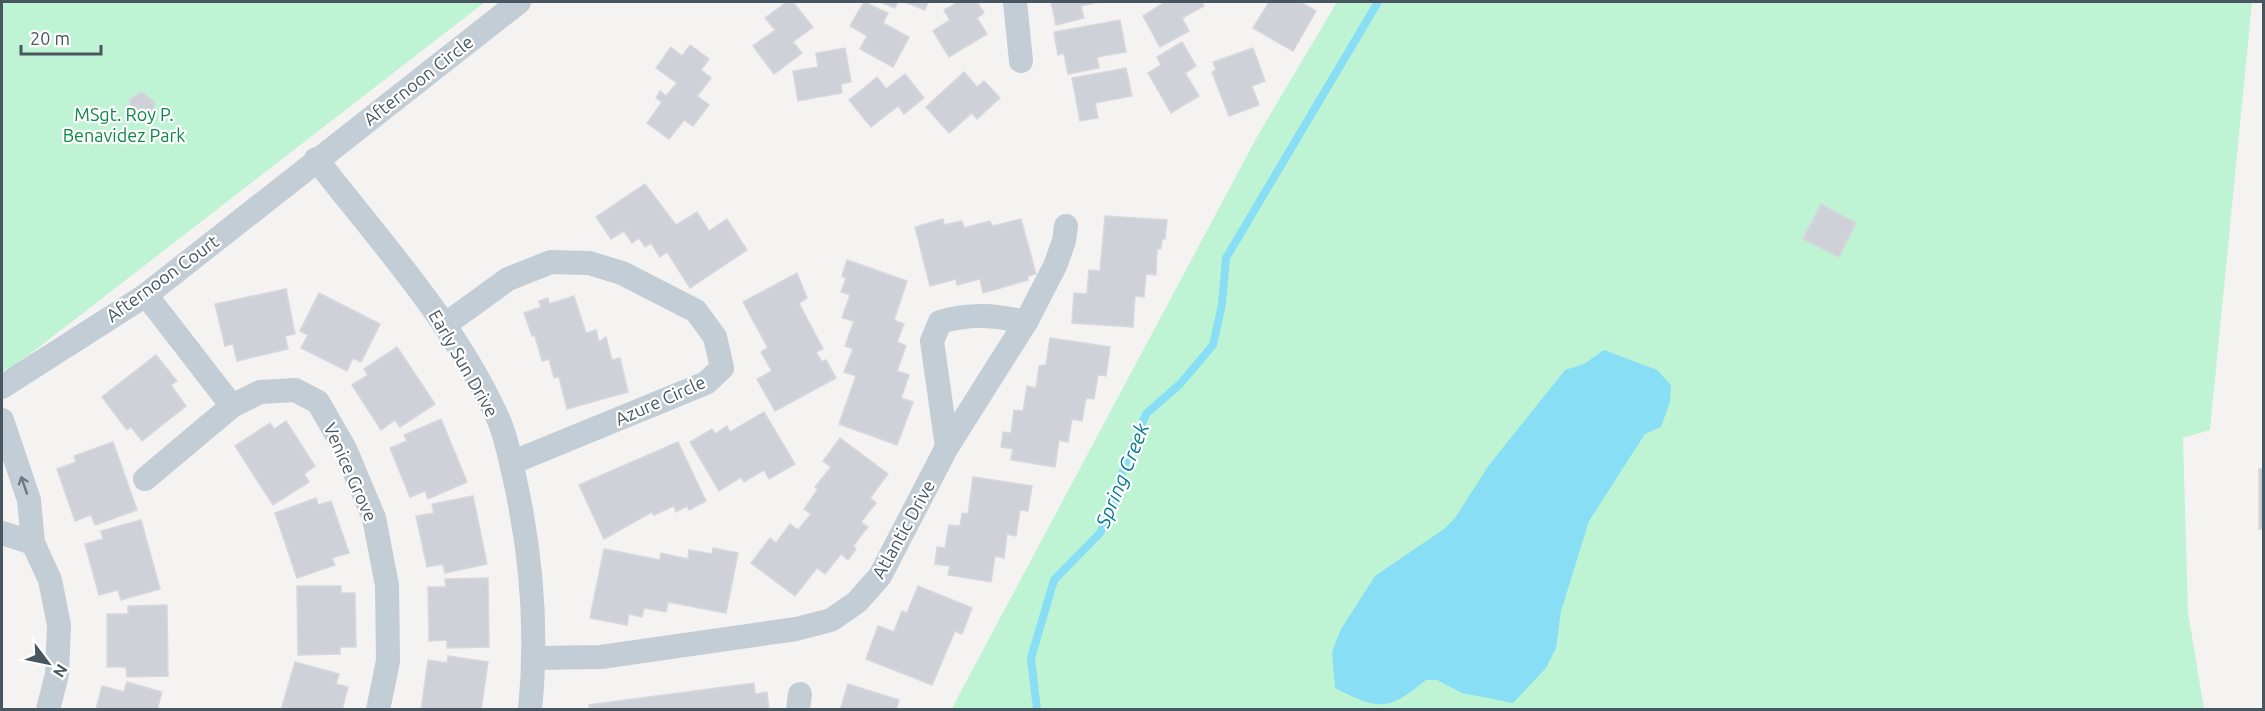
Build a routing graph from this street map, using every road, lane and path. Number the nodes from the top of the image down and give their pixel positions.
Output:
1 (519, 2) edge
2 (1015, 2) edge
3 (1021, 61) dead end
4 (316, 159) junction
5 (1066, 226) dead end
6 (146, 294) junction
7 (1026, 322) junction
8 (446, 324) junction
9 (2, 387) edge
10 (232, 406) junction
11 (2, 420) edge
12 (947, 447) junction
13 (511, 463) junction
14 (145, 479) dead end
15 (2, 533) edge
16 (33, 543) junction
17 (535, 658) junction
18 (48, 710) edge
19 (378, 710) edge
20 (530, 710) edge

1 - 4 street, Afternoon Circle
2 - 3 street
4 - 6 street, Afternoon Court
4 - 8 street, Early Sun Drive
5 - 7 street, Atlantic Drive
6 - 9 street, Afternoon Court
6 - 10 street
7 - 12 street, Atlantic Drive
7 - 12 street
8 - 13 street, Early Sun Drive
8 - 13 street, Azure Circle
10 - 14 street, Venice Grove
10 - 19 street, Venice Grove
16 -> 11 street
12 - 17 street, Atlantic Drive
13 - 17 street, Early Sun Drive
15 - 16 street
16 - 18 street
17 - 20 street, Early Sun Drive

